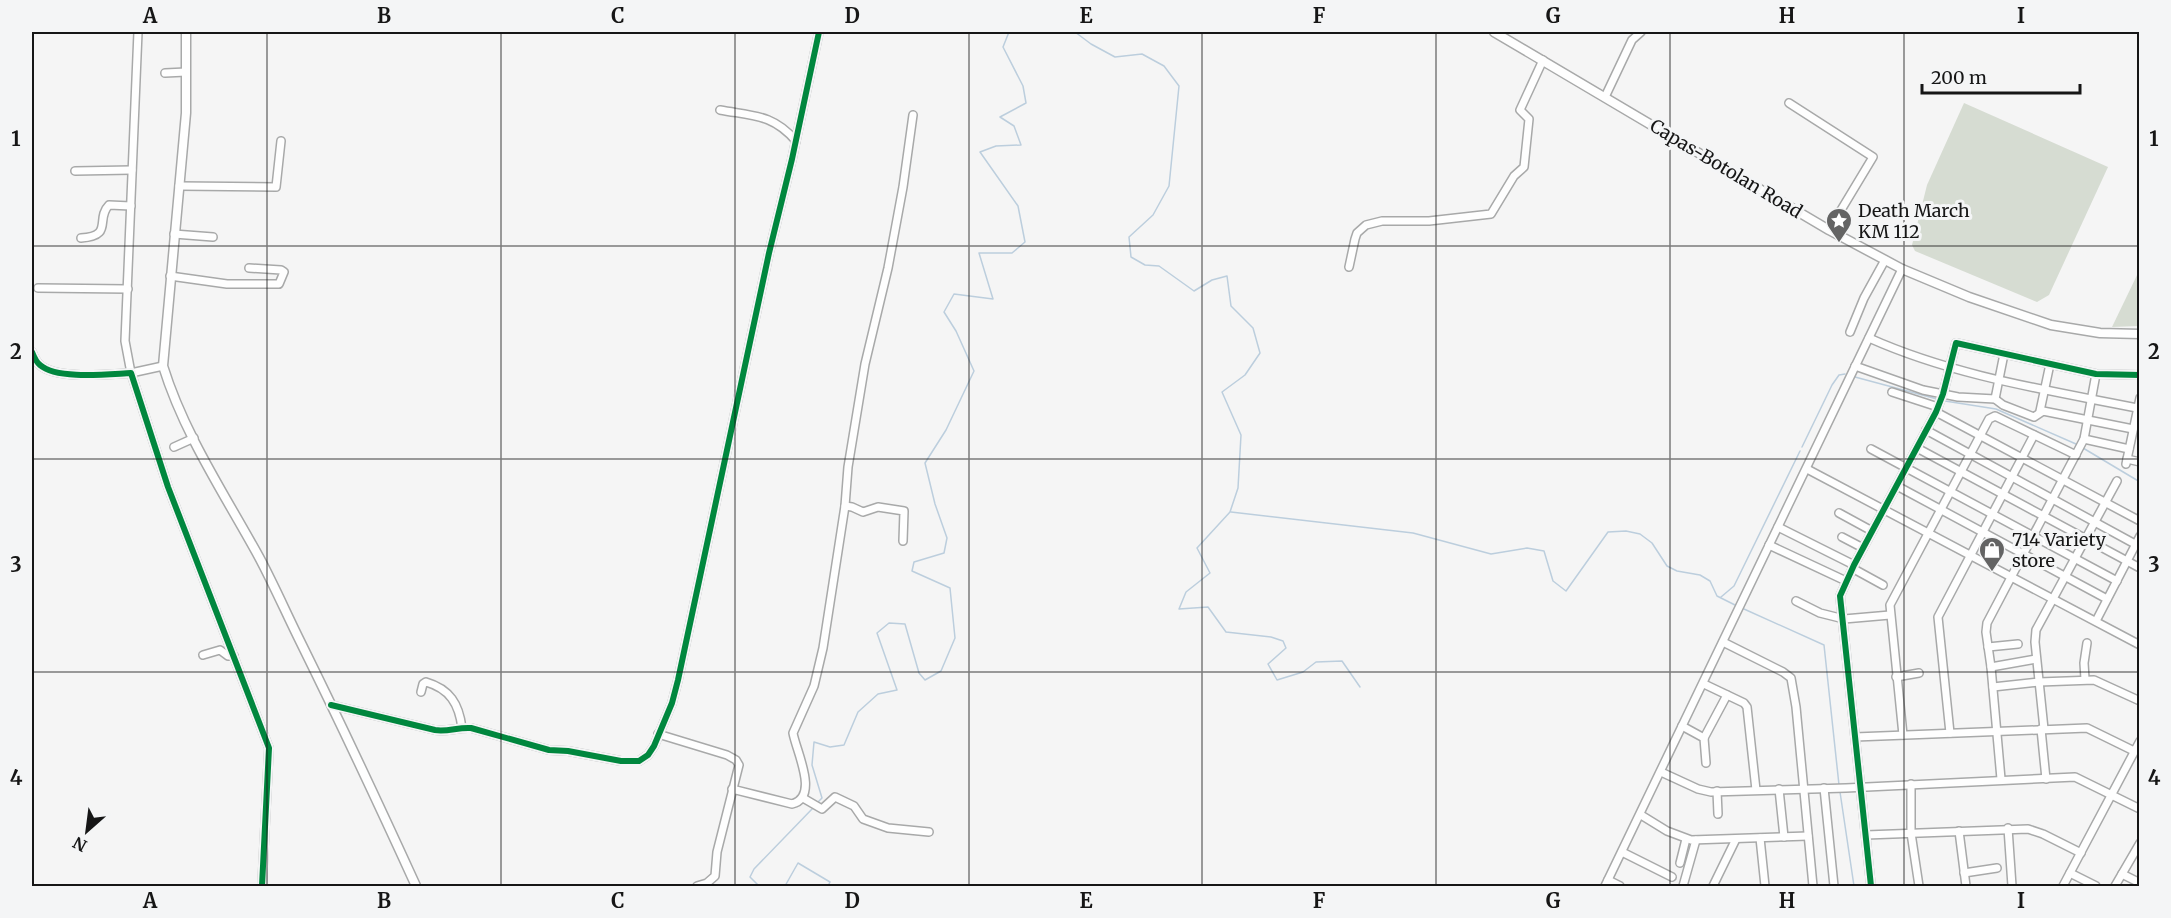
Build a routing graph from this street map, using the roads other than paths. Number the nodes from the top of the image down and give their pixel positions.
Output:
1 (138, 32) edge
2 (186, 32) edge
3 (819, 32) edge
4 (1494, 32) edge
5 (1641, 32) edge
6 (1542, 60) junction
7 (186, 72) junction
8 (165, 73) dead end
9 (1605, 97) junction
10 (1789, 103) dead end
11 (720, 110) dead end
12 (913, 115) dead end
13 (281, 141) dead end
14 (796, 141) junction
15 (132, 170) junction
16 (75, 171) dead end
17 (179, 186) junction
18 (130, 206) junction
19 (1829, 230) junction
20 (174, 234) junction
21 (213, 237) dead end
22 (81, 238) dead end
23 (1885, 260) junction
24 (1349, 267) dead end
25 (249, 268) dead end
26 (1902, 269) junction
27 (170, 276) junction
28 (38, 288) dead end
29 (128, 288) junction
30 (1850, 332) dead end
31 (2139, 334) edge
32 (1869, 338) junction
33 (32, 352) edge
34 (2004, 354) junction
35 (2050, 364) junction
36 (162, 366) junction
37 (1856, 366) junction
38 (1950, 368) junction
39 (131, 373) junction
40 (2096, 374) junction
41 (2139, 375) edge
42 (2000, 379) junction
43 (2044, 390) junction
44 (1892, 392) dead end
45 (1943, 394) junction
46 (2139, 398) edge
47 (1995, 399) junction
48 (2091, 399) junction
49 (2138, 408) junction
50 (1937, 410) junction
51 (2040, 411) junction
52 (2137, 418) edge
53 (2087, 419) junction
54 (2133, 429) junction
55 (1926, 430) junction
56 (2034, 435) junction
57 (1980, 436) junction
58 (194, 438) junction
59 (2084, 440) junction
60 (174, 447) dead end
61 (1917, 448) junction
62 (1871, 449) dead end
63 (2129, 450) junction
64 (1970, 455) junction
65 (2076, 455) junction
66 (2022, 458) junction
67 (2139, 462) edge
68 (1807, 468) junction
69 (1907, 468) junction
70 (1960, 472) junction
71 (2011, 477) junction
72 (2062, 480) junction
73 (2116, 481) dead end
74 (1897, 486) junction
75 (1950, 491) junction
76 (2002, 494) junction
77 (2052, 499) junction
78 (2105, 502) junction
79 (845, 506) junction
80 (1884, 509) junction
81 (1940, 509) junction
82 (1839, 513) dead end
83 (1992, 514) junction
84 (2043, 516) junction
85 (2139, 521) edge
86 (2094, 522) junction
87 (1778, 527) junction
88 (1872, 531) junction
89 (1928, 532) junction
90 (1982, 532) junction
91 (2033, 536) junction
92 (2139, 536) edge
93 (1842, 537) dead end
94 (2085, 539) junction
95 (903, 541) dead end
96 (2135, 544) junction
97 (1769, 545) junction
98 (1863, 548) junction
99 (1970, 554) junction
100 (2023, 554) junction
101 (2074, 558) junction
102 (2127, 561) junction
103 (1853, 567) junction
104 (2139, 568) edge
105 (2065, 576) junction
106 (2012, 577) junction
107 (1846, 581) junction
108 (2117, 581) junction
109 (1883, 585) dead end
110 (2052, 598) junction
111 (2107, 599) junction
112 (1797, 601) dead end
113 (1890, 615) junction
114 (1844, 619) junction
115 (2096, 621) junction
116 (1723, 642) junction
117 (2087, 643) dead end
118 (2018, 644) dead end
119 (2139, 644) edge
120 (1988, 647) junction
121 (203, 655) dead end
122 (234, 656) junction
123 (2036, 659) junction
124 (1991, 667) junction
125 (1919, 674) dead end
126 (1896, 677) junction
127 (2085, 679) junction
128 (2039, 682) junction
129 (1704, 684) junction
130 (1993, 687) junction
131 (421, 692) dead end
132 (1727, 695) junction
133 (2139, 701) edge
134 (331, 705) junction
135 (1682, 726) junction
136 (462, 728) junction
137 (2042, 729) junction
138 (1997, 732) junction
139 (1950, 733) junction
140 (658, 734) junction
141 (1903, 735) junction
142 (1855, 737) junction
143 (1704, 738) junction
144 (2139, 741) edge
145 (2136, 754) edge
146 (1706, 764) dead end
147 (1661, 772) junction
148 (2046, 779) junction
149 (2001, 780) junction
150 (1911, 784) junction
151 (1860, 787) junction
152 (1824, 788) junction
153 (732, 789) junction
154 (1779, 789) junction
155 (1804, 789) junction
156 (1756, 790) junction
157 (1717, 791) junction
158 (2112, 795) junction
159 (803, 798) junction
160 (2139, 809) edge
161 (1718, 814) dead end
162 (1641, 815) junction
163 (2008, 828) junction
164 (1959, 831) junction
165 (929, 832) dead end
166 (1911, 833) junction
167 (1866, 835) junction
168 (1808, 836) junction
169 (1784, 837) junction
170 (1760, 838) junction
171 (1686, 839) junction
172 (1736, 839) junction
173 (1696, 840) junction
174 (2139, 843) edge
175 (1622, 852) junction
176 (2081, 853) junction
177 (1680, 863) dead end
178 (1997, 868) dead end
179 (1964, 873) junction
180 (2070, 873) junction
181 (2122, 874) junction
182 (1672, 877) dead end
183 (2139, 883) edge
184 (1607, 884) edge
185 (262, 886) edge
186 (416, 886) edge
187 (697, 886) edge
188 (1620, 886) edge
189 (1683, 886) edge
190 (1713, 886) edge
191 (1765, 886) edge
192 (1813, 886) edge
193 (1834, 886) edge
194 (1871, 886) edge
195 (1919, 886) edge
196 (1966, 886) edge
197 (2012, 886) edge
198 (2063, 886) edge
199 (2096, 886) edge
200 (2115, 886) edge

1 - 15 street
2 - 7 main road
3 - 14 street
4 - 6 main road, Capas-Botolan Road
5 - 9 street
6 - 9 main road, Capas-Botolan Road
6 - 24 street
7 - 8 street
7 - 17 main road
9 - 19 main road, Capas-Botolan Road
10 - 19 street
11 - 14 street
12 - 79 street
13 - 17 street
14 - 140 street
15 - 16 street
15 - 18 street
17 - 20 main road
18 - 22 street
18 - 29 street
19 - 23 main road, Capas-Botolan Road
20 - 21 street
20 - 27 main road
23 - 26 main road, Capas-Botolan Road
23 - 30 street
25 - 27 street
26 - 31 main road, Capas-Botolan Road
26 - 32 street
27 - 36 main road
28 - 29 street
29 - 39 street
32 - 37 street
32 - 38 street
33 - 39 street
34 - 35 street
34 - 38 street
34 - 42 street
35 - 40 street
35 - 43 street
36 - 39 street
36 - 58 main road
37 - 45 street
37 - 68 street
38 - 42 street
38 - 45 street
39 - 122 street
40 - 41 street
40 - 48 street
42 - 43 street
42 - 47 street
43 - 48 street
43 - 51 street
44 - 50 street
45 - 47 street
45 - 50 street
46 - 49 street
47 - 51 street
48 - 49 street
48 - 53 street
49 - 52 street
50 - 55 street
50 - 57 street
51 - 53 street
52 - 54 street
53 - 54 street
53 - 59 street
54 - 63 street
55 - 61 street
55 - 64 street
56 - 57 street
56 - 65 street
56 - 66 street
57 - 64 street
57 - 66 street
58 - 60 street
58 - 134 main road
59 - 63 street
59 - 65 street
61 - 69 street
61 - 70 street
62 - 69 street
63 - 67 street
64 - 70 street
64 - 71 street
65 - 72 street
66 - 71 street
66 - 72 street
68 - 80 street
68 - 87 street
69 - 74 street
69 - 75 street
70 - 75 street
70 - 76 street
71 - 76 street
71 - 77 street
72 - 77 street
72 - 78 street
73 - 78 street
74 - 80 street
74 - 81 street
75 - 81 street
75 - 83 street
76 - 83 street
76 - 84 street
77 - 84 street
77 - 86 street
78 - 85 street
78 - 86 street
79 - 95 street
79 - 159 street
80 - 88 street
80 - 89 street
81 - 89 street
81 - 90 street
82 - 88 street
83 - 90 street
83 - 91 street
84 - 91 street
84 - 94 street
86 - 94 street
86 - 96 street
87 - 97 street
87 - 103 street
88 - 98 street
89 - 99 street
89 - 113 street
90 - 99 street
90 - 100 street
91 - 100 street
91 - 101 street
92 - 96 street
93 - 98 street
94 - 101 street
94 - 102 street
96 - 102 street
97 - 107 street
97 - 116 street
98 - 103 street
99 - 106 street
99 - 139 street
100 - 105 street
100 - 106 street
101 - 105 street
101 - 108 street
102 - 104 street
102 - 108 street
103 - 107 street
103 - 109 street
105 - 110 street
105 - 111 street
106 - 110 street
106 - 120 street
107 - 114 street
108 - 111 street
110 - 115 street
110 - 123 street
111 - 115 street
112 - 114 street
113 - 114 street
113 - 126 street
114 - 142 street
115 - 119 street
116 - 129 street
116 - 155 street
117 - 127 street
118 - 120 street
120 - 124 street
121 - 122 street
122 - 185 street
123 - 124 street
123 - 128 street
124 - 130 street
125 - 126 street
126 - 141 street
127 - 128 street
127 - 133 street
128 - 130 street
128 - 137 street
129 - 132 street
129 - 135 street
130 - 138 street
131 - 136 street
132 - 143 street
132 - 156 street
134 - 136 street
134 - 186 main road
135 - 143 street
135 - 147 street
136 - 140 street
137 - 138 street
137 - 145 street
137 - 148 street
138 - 139 street
138 - 149 street
139 - 141 street
140 - 153 street
141 - 142 street
142 - 151 street
143 - 146 street
144 - 145 street
145 - 158 street
147 - 157 street
147 - 162 street
148 - 149 street
148 - 158 street
149 - 150 street
150 - 151 street
150 - 166 street
151 - 152 street
151 - 167 street
152 - 155 street
152 - 193 street
153 - 159 street
153 - 187 street
154 - 155 street
154 - 156 street
154 - 169 street
155 - 168 street
156 - 157 street
157 - 161 street
158 - 160 street
158 - 176 street
159 - 165 street
162 - 171 street
162 - 175 street
163 - 164 street
163 - 176 street
163 - 197 street
164 - 166 street
164 - 179 street
166 - 167 street
166 - 195 street
167 - 194 street
168 - 169 street
168 - 192 street
169 - 170 street
170 - 172 street
170 - 191 street
171 - 173 street
171 - 177 street
172 - 173 street
172 - 190 street
173 - 189 street
174 - 181 street
175 - 182 street
175 - 184 street
176 - 180 street
178 - 179 street
179 - 196 street
180 - 198 street
180 - 199 street
181 - 183 street
181 - 200 street
184 - 188 street

